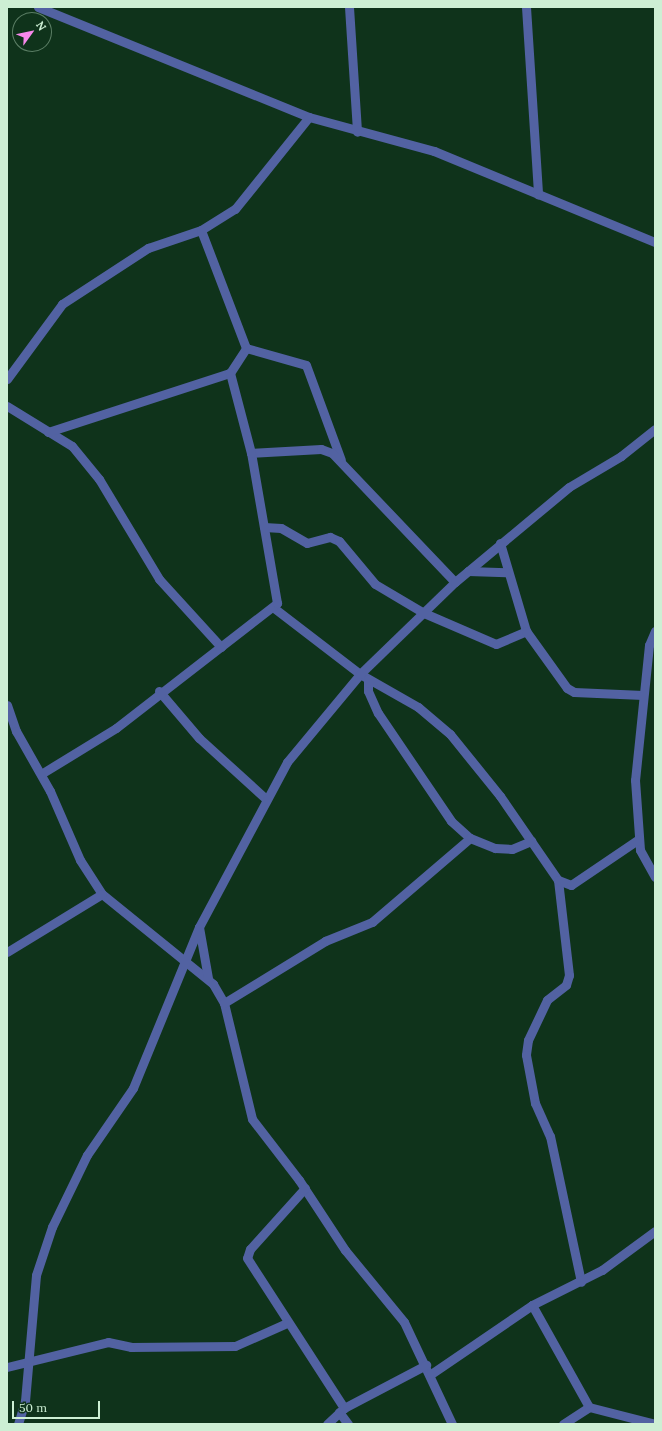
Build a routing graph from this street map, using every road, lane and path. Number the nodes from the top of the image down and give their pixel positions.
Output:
1 (38, 7) edge
2 (349, 7) edge
3 (526, 7) edge
4 (309, 116) junction
5 (357, 132) junction
6 (538, 195) junction
7 (201, 230) junction
8 (655, 242) edge
9 (246, 348) junction
10 (230, 373) junction
11 (7, 379) edge
12 (7, 406) edge
13 (655, 429) edge
14 (48, 432) junction
15 (251, 453) junction
16 (341, 460) junction
17 (264, 527) junction
18 (500, 543) junction
19 (468, 570) junction
20 (506, 572) junction
21 (455, 582) junction
22 (274, 608) junction
23 (424, 614) junction
24 (526, 630) junction
25 (655, 631) edge
26 (220, 647) junction
27 (360, 674) junction
28 (368, 679) junction
29 (159, 691) junction
30 (643, 695) junction
31 (7, 705) edge
32 (41, 774) junction
33 (266, 799) junction
34 (470, 838) junction
35 (639, 839) junction
36 (531, 841) junction
37 (655, 877) edge
38 (558, 880) junction
39 (102, 894) junction
40 (199, 928) junction
41 (7, 952) edge
42 (184, 960) junction
43 (208, 978) junction
44 (224, 1003) junction
45 (305, 1188) junction
46 (655, 1231) edge
47 (580, 1282) junction
48 (532, 1305) junction
49 (287, 1323) junction
50 (28, 1364) junction
51 (7, 1367) edge
52 (429, 1369) junction
53 (589, 1407) junction
54 (342, 1410) junction
55 (450, 1423) edge
56 (18, 1424) edge
57 (327, 1424) edge
58 (348, 1424) edge
59 (564, 1424) edge
60 (655, 1424) edge

1 - 4 street
2 - 5 street
3 - 6 street
4 - 5 street
4 - 7 street
5 - 6 street
6 - 8 street
7 - 9 street
7 - 11 street
9 - 10 street
9 - 16 street
10 - 14 street
10 - 15 street
12 - 14 street
13 - 18 street
14 - 26 street
15 - 16 street
15 - 17 street
16 - 21 street
17 - 22 street
17 - 23 street
18 - 19 street
18 - 20 street
19 - 20 street
19 - 21 street
20 - 24 street
21 - 23 street
22 - 26 street
22 - 27 street
23 - 24 street
23 - 27 street
24 - 30 street
25 - 30 street
26 - 29 street
27 - 28 street
27 - 33 street
28 - 34 street
28 - 36 street
29 - 32 street
29 - 33 street
30 - 35 street
31 - 32 street
32 - 39 street
33 - 40 street
34 - 36 street
34 - 44 street
35 - 37 street
35 - 38 street
36 - 38 street
38 - 47 street
39 - 41 street
39 - 42 street
40 - 42 street
40 - 43 street
42 - 43 street
42 - 50 street
43 - 44 street
44 - 45 street
45 - 49 street
45 - 52 street
46 - 47 street
47 - 48 street
48 - 52 street
48 - 53 street
49 - 50 street
49 - 54 street
50 - 51 street
50 - 56 street
52 - 54 street
52 - 55 street
53 - 59 street
53 - 60 street
54 - 57 street
54 - 58 street

